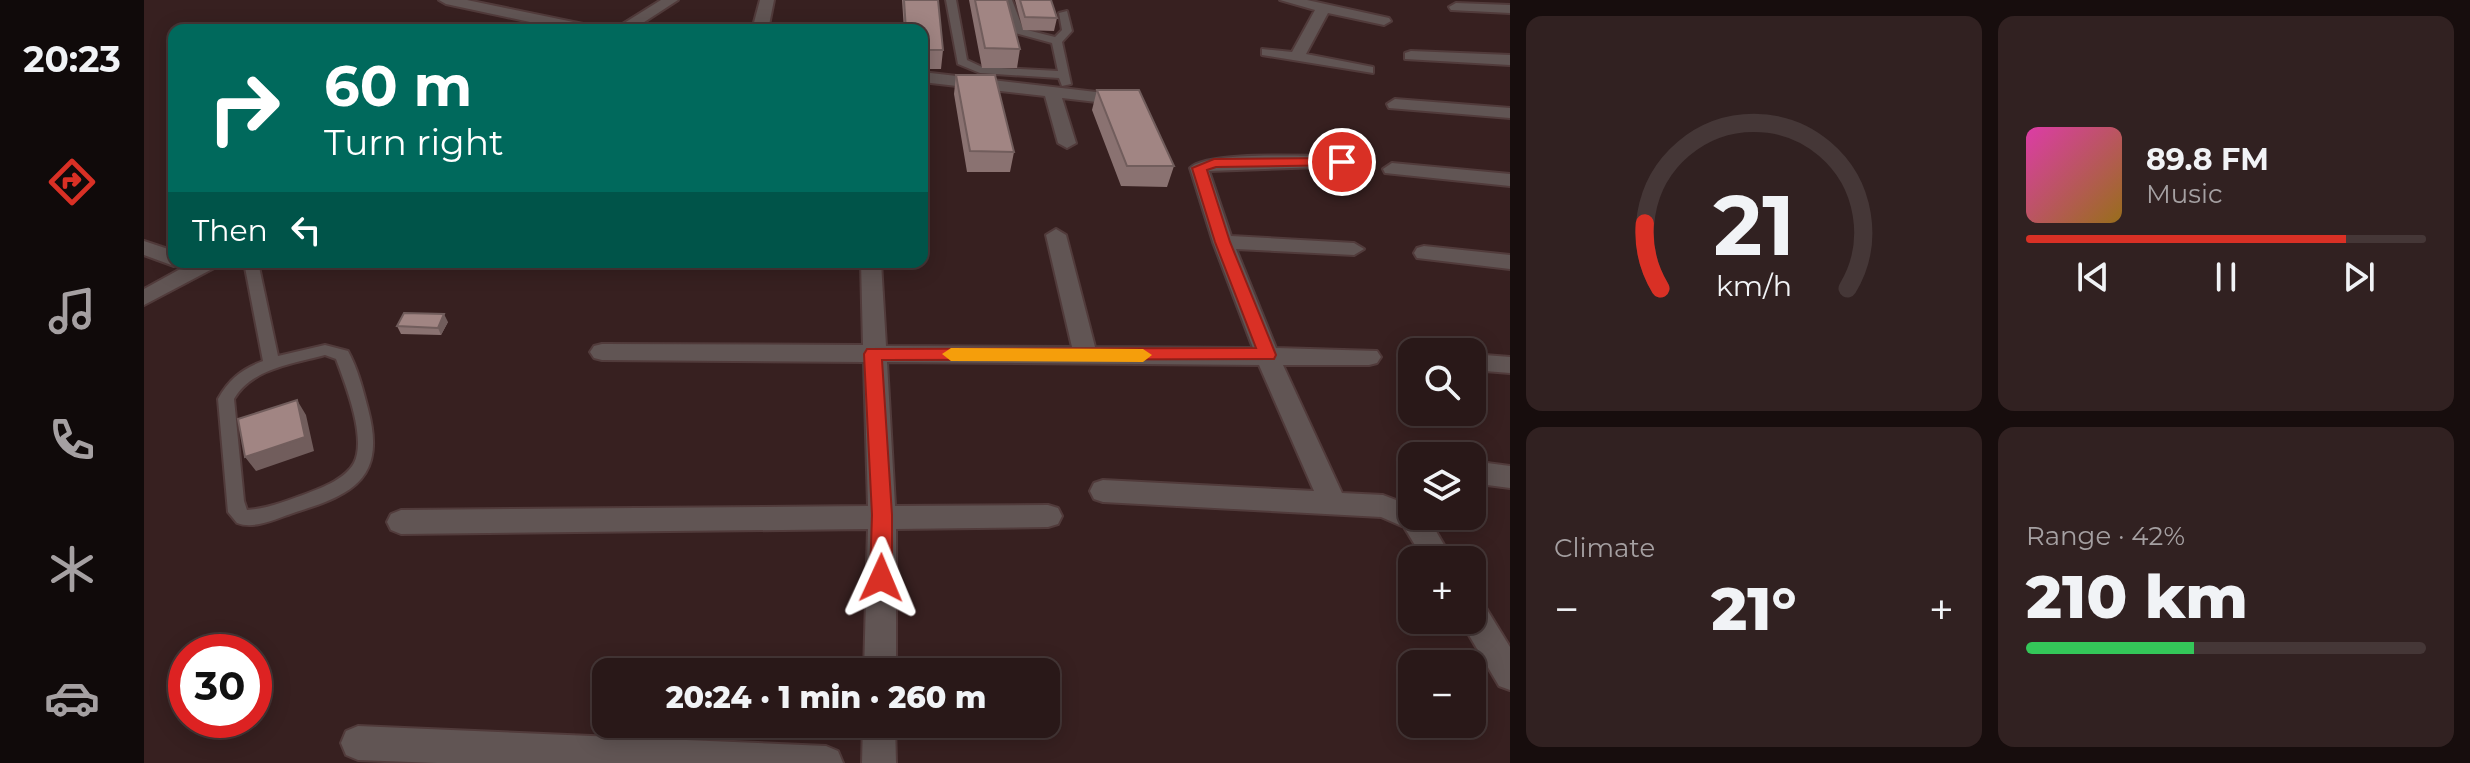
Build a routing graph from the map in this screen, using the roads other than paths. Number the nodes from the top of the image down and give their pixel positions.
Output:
1 (446, 0) edge
2 (671, 0) edge
3 (767, 0) edge
4 (951, 0) edge
5 (1007, 0) edge
6 (1287, 0) edge
7 (1456, 7) dead end
8 (1324, 8) junction
9 (1510, 9) edge
10 (1064, 13) dead end
11 (1384, 21) dead end
12 (560, 24) edge
13 (631, 24) edge
14 (761, 24) edge
15 (1057, 41) junction
16 (1268, 52) dead end
17 (1411, 56) dead end
18 (1297, 57) junction
19 (1510, 60) edge
20 (1367, 70) dead end
21 (1065, 75) junction
22 (928, 78) edge
23 (1059, 92) junction
24 (1105, 98) edge
25 (1395, 104) dead end
26 (1510, 113) edge
27 (1067, 143) dead end
28 (1342, 162) dead end
29 (1392, 169) dead end
30 (1510, 180) edge
31 (1056, 235) dead end
32 (1223, 242) junction
33 (144, 247) edge
34 (1354, 249) dead end
35 (1424, 253) dead end
36 (168, 257) edge
37 (1510, 262) edge
38 (191, 268) edge
39 (252, 268) edge
40 (871, 268) edge
41 (144, 298) edge
42 (602, 352) dead end
43 (873, 354) junction
44 (1267, 355) junction
45 (1086, 356) junction
46 (1369, 357) dead end
47 (1486, 363) edge
48 (272, 364) junction
49 (1510, 365) edge
50 (1486, 474) edge
51 (1510, 477) edge
52 (1103, 491) dead end
53 (1333, 503) junction
54 (882, 515) junction
55 (1048, 516) dead end
56 (401, 522) dead end
57 (1430, 546) edge
58 (1485, 634) edge
59 (880, 658) edge
60 (1510, 675) edge
61 (879, 738) edge
62 (358, 743) dead end
63 (826, 763) edge
64 (879, 763) edge

1 - 12 street
2 - 13 street
3 - 14 street
4 - 21 lane
5 - 15 lane
6 - 8 street
7 - 9 street
8 - 11 street
8 - 18 street
10 - 15 lane
15 - 21 lane
16 - 18 street
17 - 19 street
18 - 20 street
21 - 23 lane
22 - 23 street
23 - 24 street
23 - 27 street
25 - 26 street
28 - 32 street
29 - 30 street
31 - 45 street
32 - 34 street
32 - 44 street
33 - 36 street
35 - 37 street
38 - 41 street
39 - 48 lane
40 - 43 street
42 - 43 street
43 - 45 street
43 - 54 street
44 - 45 street
44 - 46 street
44 - 53 street
47 - 49 street
48 - 48 lane
50 - 51 street
52 - 53 street
53 - 57 street
54 - 55 street
54 - 56 street
54 - 59 street
58 - 60 street
61 - 64 street
62 - 63 street

